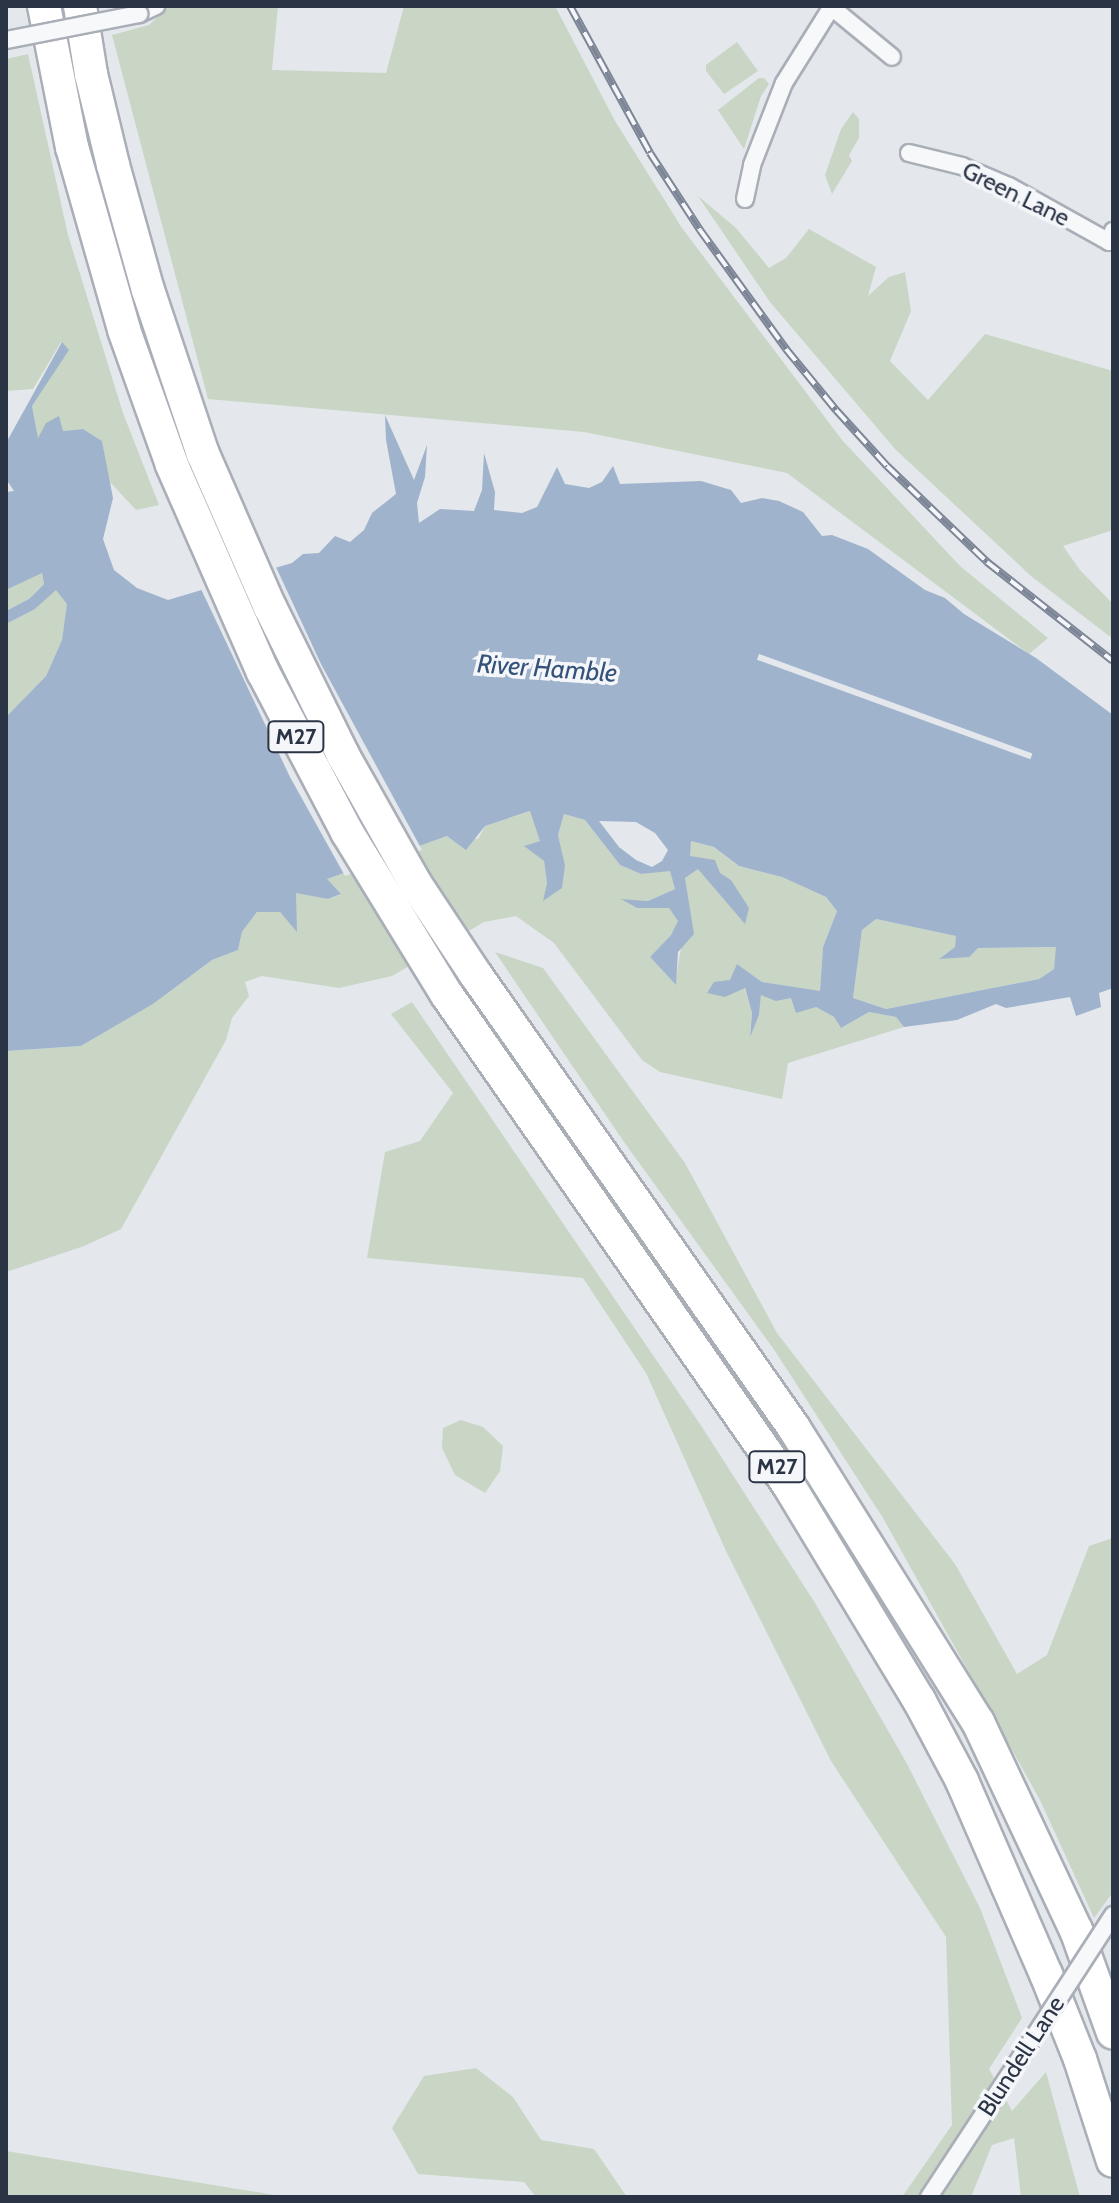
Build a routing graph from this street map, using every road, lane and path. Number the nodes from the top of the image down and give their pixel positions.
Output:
1 (44, 6) edge
2 (80, 6) edge
3 (156, 6) edge
4 (830, 7) edge
5 (6, 40) edge
6 (892, 57) dead end
7 (909, 153) dead end
8 (745, 199) dead end
9 (1113, 231) edge
10 (1113, 1915) edge
11 (1113, 2033) edge
12 (1113, 2161) edge
13 (929, 2197) edge

1 - 12 highway, M27
2 - 11 highway, M27
3 - 5 street, bridge
4 - 6 street
4 - 8 street
7 - 9 street, Green Lane
10 - 13 street, Blundell Lane, bridge

